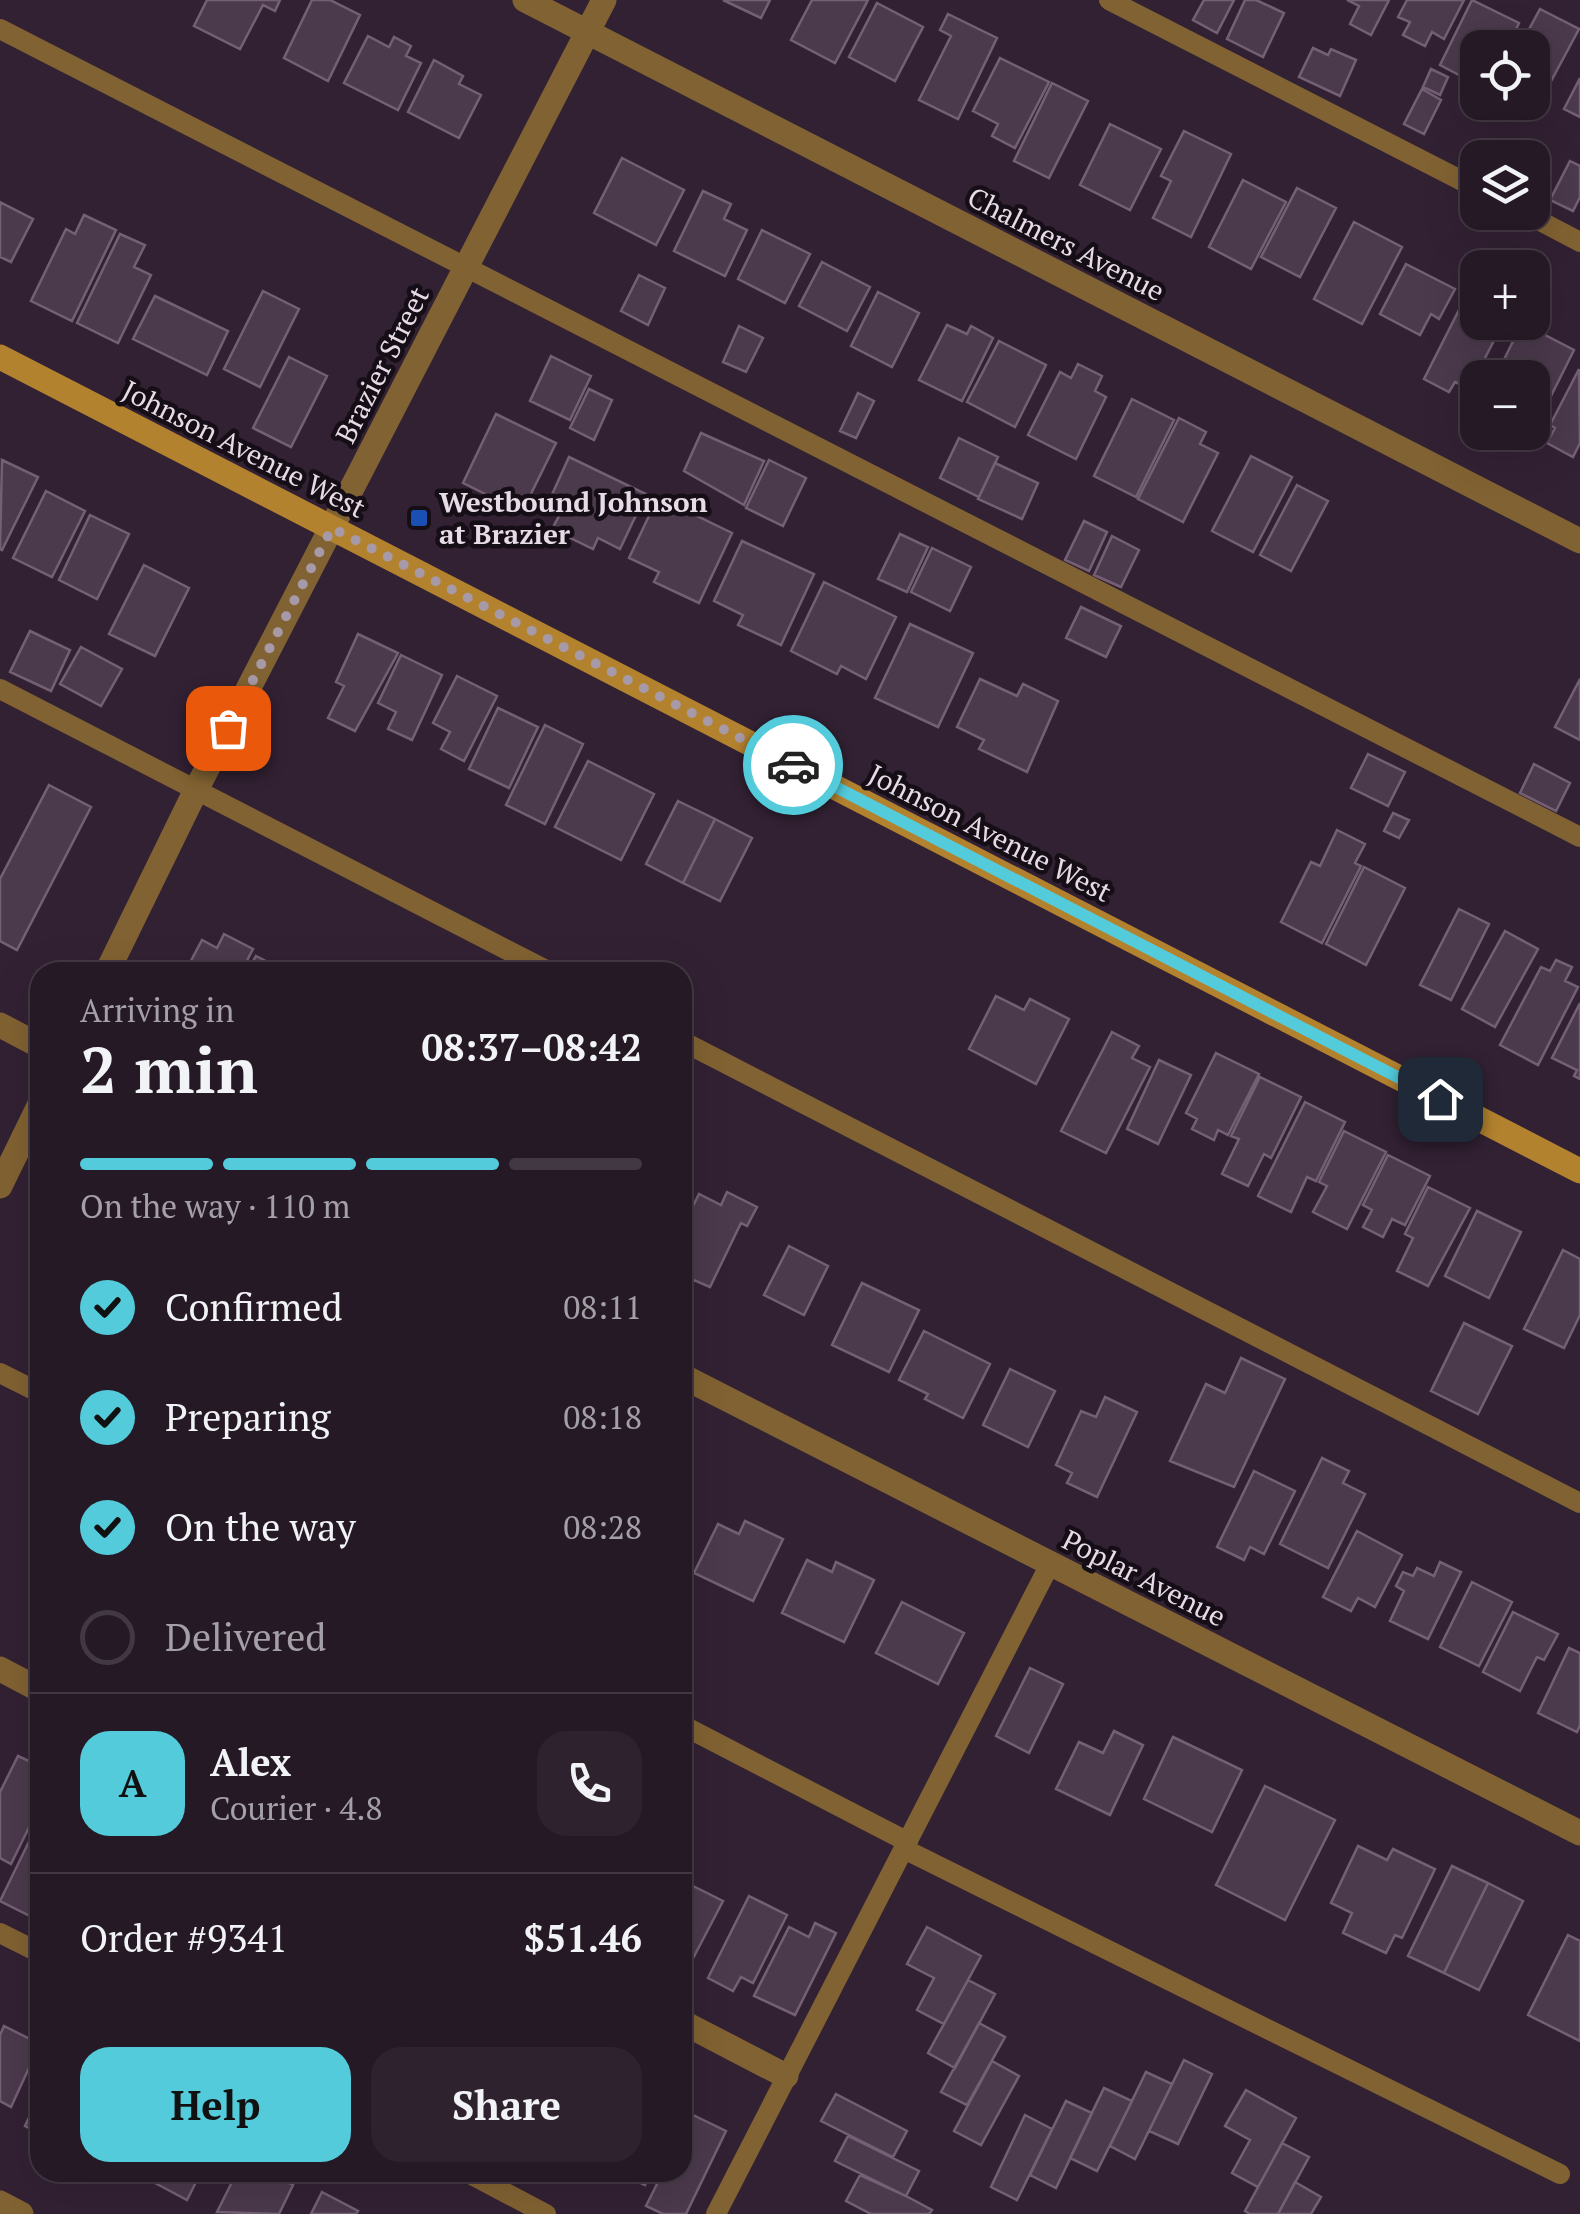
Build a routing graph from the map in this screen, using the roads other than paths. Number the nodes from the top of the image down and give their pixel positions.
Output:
1 (526, 0) edge
2 (604, 0) edge
3 (1109, 0) edge
4 (0, 29) edge
5 (587, 32) junction
6 (1460, 180) edge
7 (1550, 226) edge
8 (1580, 242) edge
9 (466, 265) junction
10 (0, 357) edge
11 (332, 528) junction
12 (1580, 542) edge
13 (0, 688) edge
14 (196, 790) junction
15 (1580, 837) edge
16 (113, 962) edge
17 (531, 962) edge
18 (0, 1025) edge
19 (30, 1041) edge
20 (692, 1046) edge
21 (30, 1124) edge
22 (1580, 1171) edge
23 (0, 1186) edge
24 (0, 1373) edge
25 (692, 1381) edge
26 (30, 1388) edge
27 (1580, 1504) edge
28 (1050, 1564) junction
29 (0, 1670) edge
30 (30, 1685) edge
31 (692, 1731) edge
32 (1580, 1833) edge
33 (906, 1846) junction
34 (0, 1933) edge
35 (30, 1948) edge
36 (692, 2027) edge
37 (786, 2076) junction
38 (1560, 2174) dead end
39 (485, 2182) edge
40 (0, 2203) edge
41 (21, 2214) edge
42 (546, 2214) edge
43 (716, 2214) edge

1 - 5 street, Chalmers Avenue
2 - 5 street, Brazier Street
3 - 6 lane
4 - 9 lane
5 - 9 street, Brazier Street
5 - 12 street, Chalmers Avenue
7 - 8 lane
9 - 11 street, Brazier Street
9 - 15 lane
10 - 11 main road, Johnson Avenue West
11 - 14 street, Brazier Street
11 - 22 main road, Johnson Avenue West
13 - 14 lane
14 - 16 street, Brazier Street
14 - 17 lane
18 - 19 street
20 - 27 lane
21 - 23 street
24 - 26 lane
25 - 28 street, Poplar Avenue
28 - 32 street, Poplar Avenue
28 - 33 lane
29 - 30 street
31 - 33 lane
33 - 37 lane
33 - 38 lane
34 - 35 lane
36 - 37 street
37 - 43 lane
39 - 42 lane
40 - 41 street

